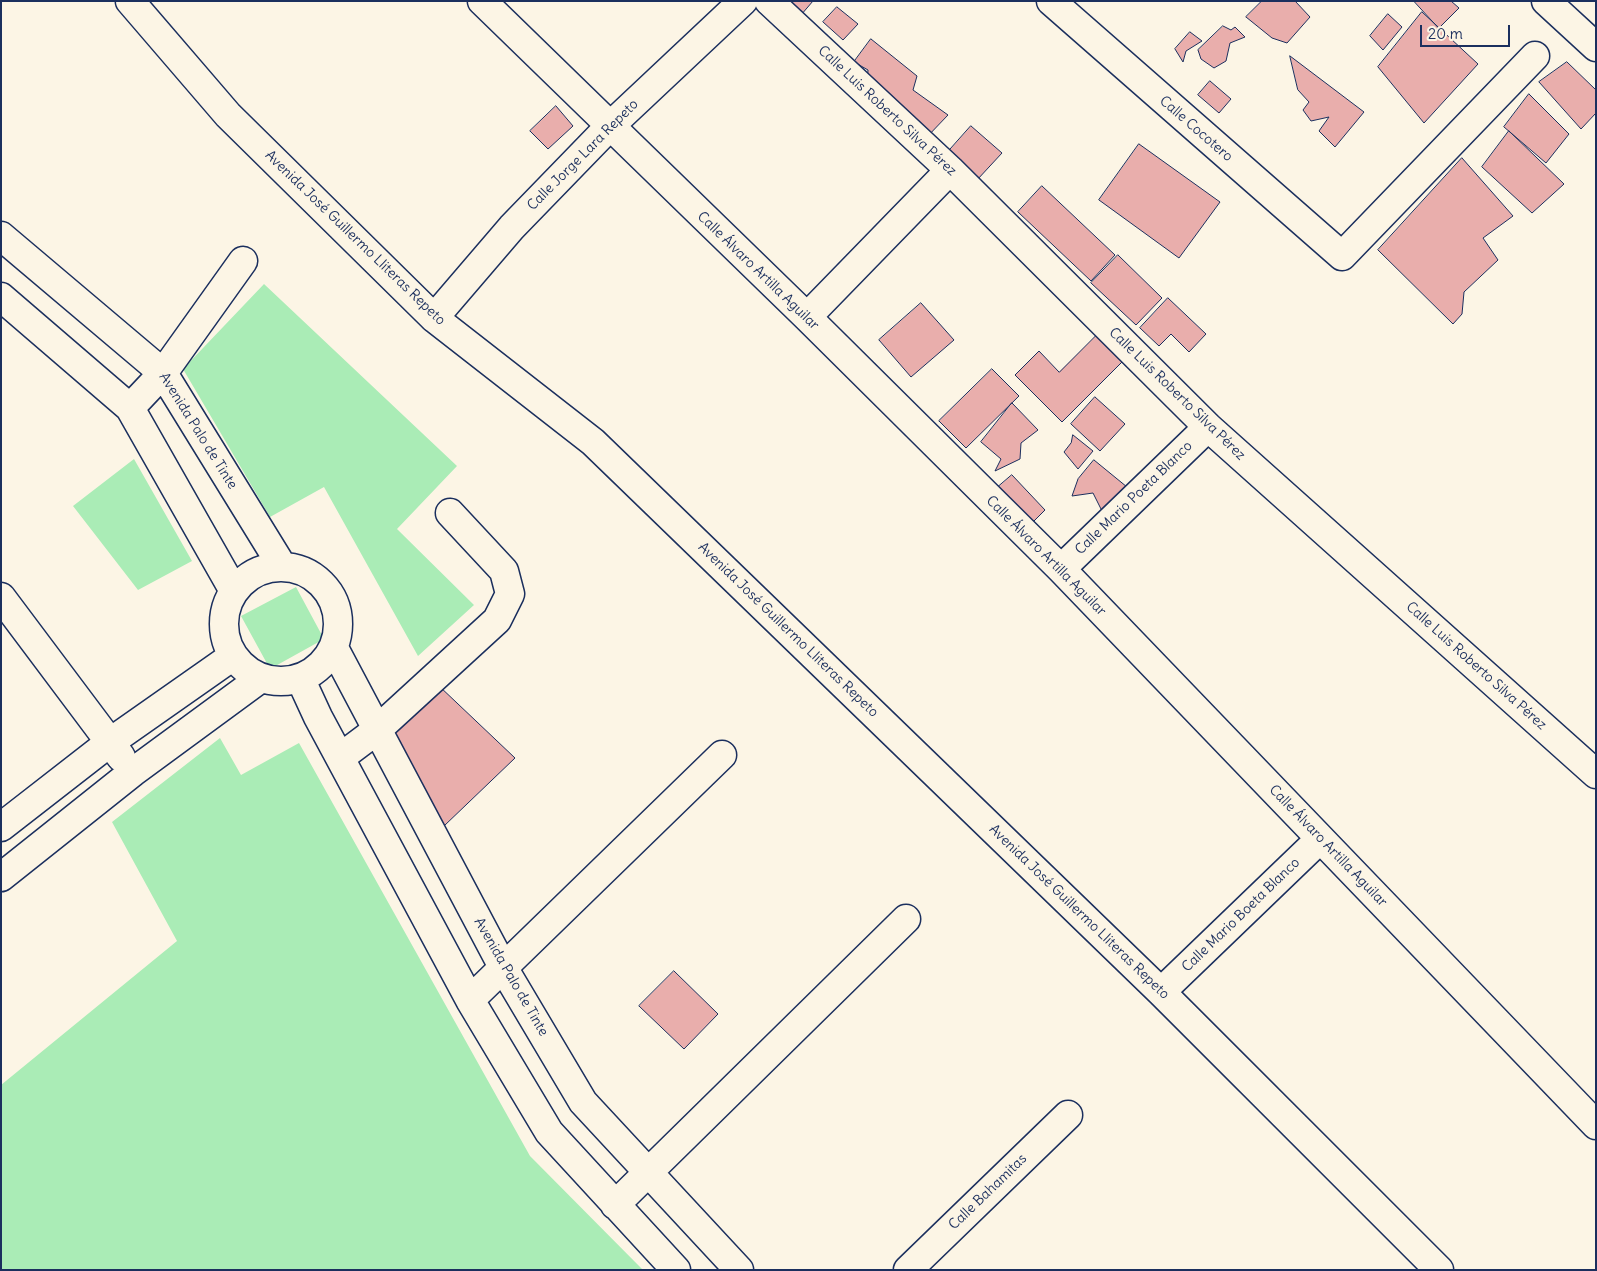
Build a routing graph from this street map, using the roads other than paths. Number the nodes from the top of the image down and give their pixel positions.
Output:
1 (130, 1) edge
2 (482, 1) edge
3 (743, 1) edge
4 (769, 1) edge
5 (1051, 1) edge
6 (1546, 1) edge
7 (1596, 47) edge
8 (1535, 56) dead end
9 (609, 127) junction
10 (950, 170) junction
11 (1, 236) edge
12 (243, 261) dead end
13 (1, 297) edge
14 (807, 317) junction
15 (434, 318) junction
16 (163, 373) junction
17 (130, 408) junction
18 (1208, 427) junction
19 (450, 513) dead end
20 (282, 566) junction
21 (1060, 569) junction
22 (234, 591) junction
23 (1, 597) edge
24 (334, 648) junction
25 (233, 656) junction
26 (261, 678) junction
27 (300, 678) junction
28 (377, 730) junction
29 (109, 743) junction
30 (722, 754) dead end
31 (340, 757) junction
32 (133, 772) junction
33 (1596, 774) edge
34 (1, 827) edge
35 (1320, 839) junction
36 (1, 877) edge
37 (906, 918) dead end
38 (504, 969) junction
39 (1161, 992) junction
40 (470, 1000) junction
41 (1068, 1115) dead end
42 (1596, 1125) edge
43 (648, 1174) junction
44 (615, 1205) junction
45 (676, 1270) edge
46 (739, 1270) edge
47 (908, 1270) edge
48 (1439, 1270) edge

1 - 15 street, Avenida José Guillermo Lliteras Repeto
2 - 9 street, Calle Álvaro Artilla Aguilar
3 - 9 street, Calle Jorge Lara Repeto
4 - 10 street, Calle Luis Roberto Silva Pérez
5 - 8 street, Calle Cocotero
6 - 7 street
9 - 14 street, Calle Álvaro Artilla Aguilar
9 - 15 street, Calle Jorge Lara Repeto
10 - 14 street
10 - 18 street, Calle Luis Roberto Silva Pérez
11 - 16 street, Avenida Palo de Tinte
12 - 16 street
13 - 17 street
14 - 21 street, Calle Álvaro Artilla Aguilar
15 - 39 street, Avenida José Guillermo Lliteras Repeto
16 - 17 street
16 - 20 street, Avenida Palo de Tinte
17 - 22 street
18 - 21 street, Calle Mario Poeta Blanco
18 - 33 street, Calle Luis Roberto Silva Pérez
19 - 28 street
20 - 22 street
20 - 24 street
21 - 35 street, Calle Álvaro Artilla Aguilar
22 - 25 street
23 - 29 street
24 - 27 street
24 - 28 street, Avenida Palo de Tinte
25 - 26 street
25 - 29 street
26 - 27 street
26 - 32 street
27 - 31 street
28 - 31 street
28 - 38 street, Avenida Palo de Tinte
29 - 32 street
29 - 34 street
30 - 38 street
31 - 40 street
32 - 36 street
35 - 39 street, Calle Mario Boeta Blanco
35 - 42 street, Calle Álvaro Artilla Aguilar
37 - 43 street
38 - 40 street
38 - 43 street, Avenida Palo de Tinte
39 - 48 street, Avenida José Guillermo Lliteras Repeto
40 - 44 street
41 - 47 street, Calle Bahamitas
43 - 44 street
43 - 46 street, Avenida Palo de Tinte
44 - 45 street

